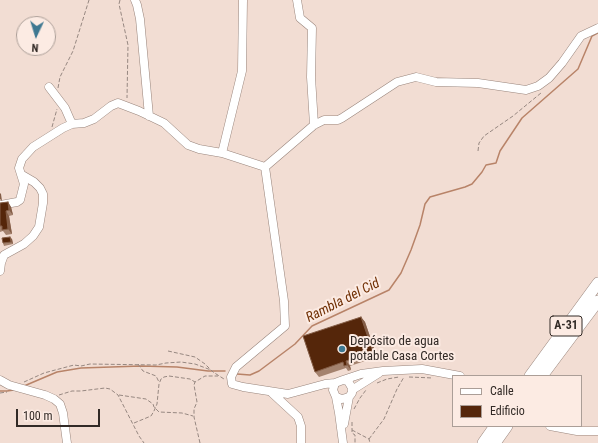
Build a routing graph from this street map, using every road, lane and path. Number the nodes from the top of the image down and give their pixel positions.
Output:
1 (89, 0) edge
2 (120, 0) edge
3 (135, 0) edge
4 (243, 0) edge
5 (297, 0) edge
6 (598, 28) edge
7 (49, 87) dead end
8 (545, 90) dead end
9 (59, 101) junction
10 (127, 106) junction
11 (149, 116) junction
12 (72, 124) junction
13 (314, 125) junction
14 (51, 128) dead end
15 (478, 151) dead end
16 (222, 153) junction
17 (265, 167) junction
18 (22, 175) junction
19 (0, 205) edge
20 (0, 271) edge
21 (598, 283) edge
22 (598, 301) edge
23 (168, 351) dead end
24 (138, 364) junction
25 (212, 370) junction
26 (383, 371) junction
27 (455, 375) edge
28 (531, 375) edge
29 (543, 375) edge
30 (218, 376) junction
31 (404, 377) junction
32 (435, 379) dead end
33 (0, 380) edge
34 (339, 381) junction
35 (160, 382) junction
36 (195, 382) junction
37 (232, 382) junction
38 (372, 386) dead end
39 (16, 387) junction
40 (367, 389) dead end
41 (302, 391) junction
42 (272, 393) junction
43 (351, 394) junction
44 (118, 395) junction
45 (334, 395) junction
46 (54, 399) junction
47 (156, 409) junction
48 (353, 412) dead end
49 (194, 416) junction
50 (352, 418) dead end
51 (134, 423) junction
52 (494, 427) edge
53 (506, 427) edge
54 (555, 427) edge
55 (352, 430) junction
56 (598, 431) edge
57 (369, 439) junction
58 (343, 440) edge
59 (143, 442) edge
60 (67, 443) edge
61 (200, 443) edge
62 (301, 443) edge
63 (355, 443) edge
64 (370, 443) edge
65 (483, 443) edge
66 (495, 443) edge

1 - 9 path
2 - 10 path
3 - 11 street
4 - 16 street
5 - 13 street
6 - 13 street
7 - 9 street
8 - 15 path
9 - 12 street
9 - 14 path
10 - 11 street
10 - 12 street
11 - 16 street
12 - 18 street
13 - 17 street
16 - 17 street
17 - 37 street
18 - 19 street
18 - 20 street
21 - 28 highway, A-31
22 - 29 highway, A-31
23 - 25 path
24 - 25 path
24 - 35 path
24 - 39 path
25 - 30 path
26 - 27 street
26 - 34 street
26 - 43 street
30 - 36 path
30 - 37 path
31 - 32 path
31 - 38 path
31 - 57 path
33 - 39 street
34 - 41 street
34 - 43 street
34 - 45 street
35 - 36 path
35 - 47 path
36 - 49 path
37 - 42 street
39 - 46 street
40 - 48 path
41 - 42 street
41 - 45 street
42 - 62 street
43 - 45 street
43 - 58 street
44 - 46 path
44 - 47 path
44 - 51 path
45 - 58 street
46 - 60 street
47 - 49 path
47 - 51 path
49 - 61 path
50 - 55 path
51 - 59 path
52 - 65 highway
53 - 66 highway
54 - 56 street
55 - 57 path
55 - 63 path
57 - 64 path

